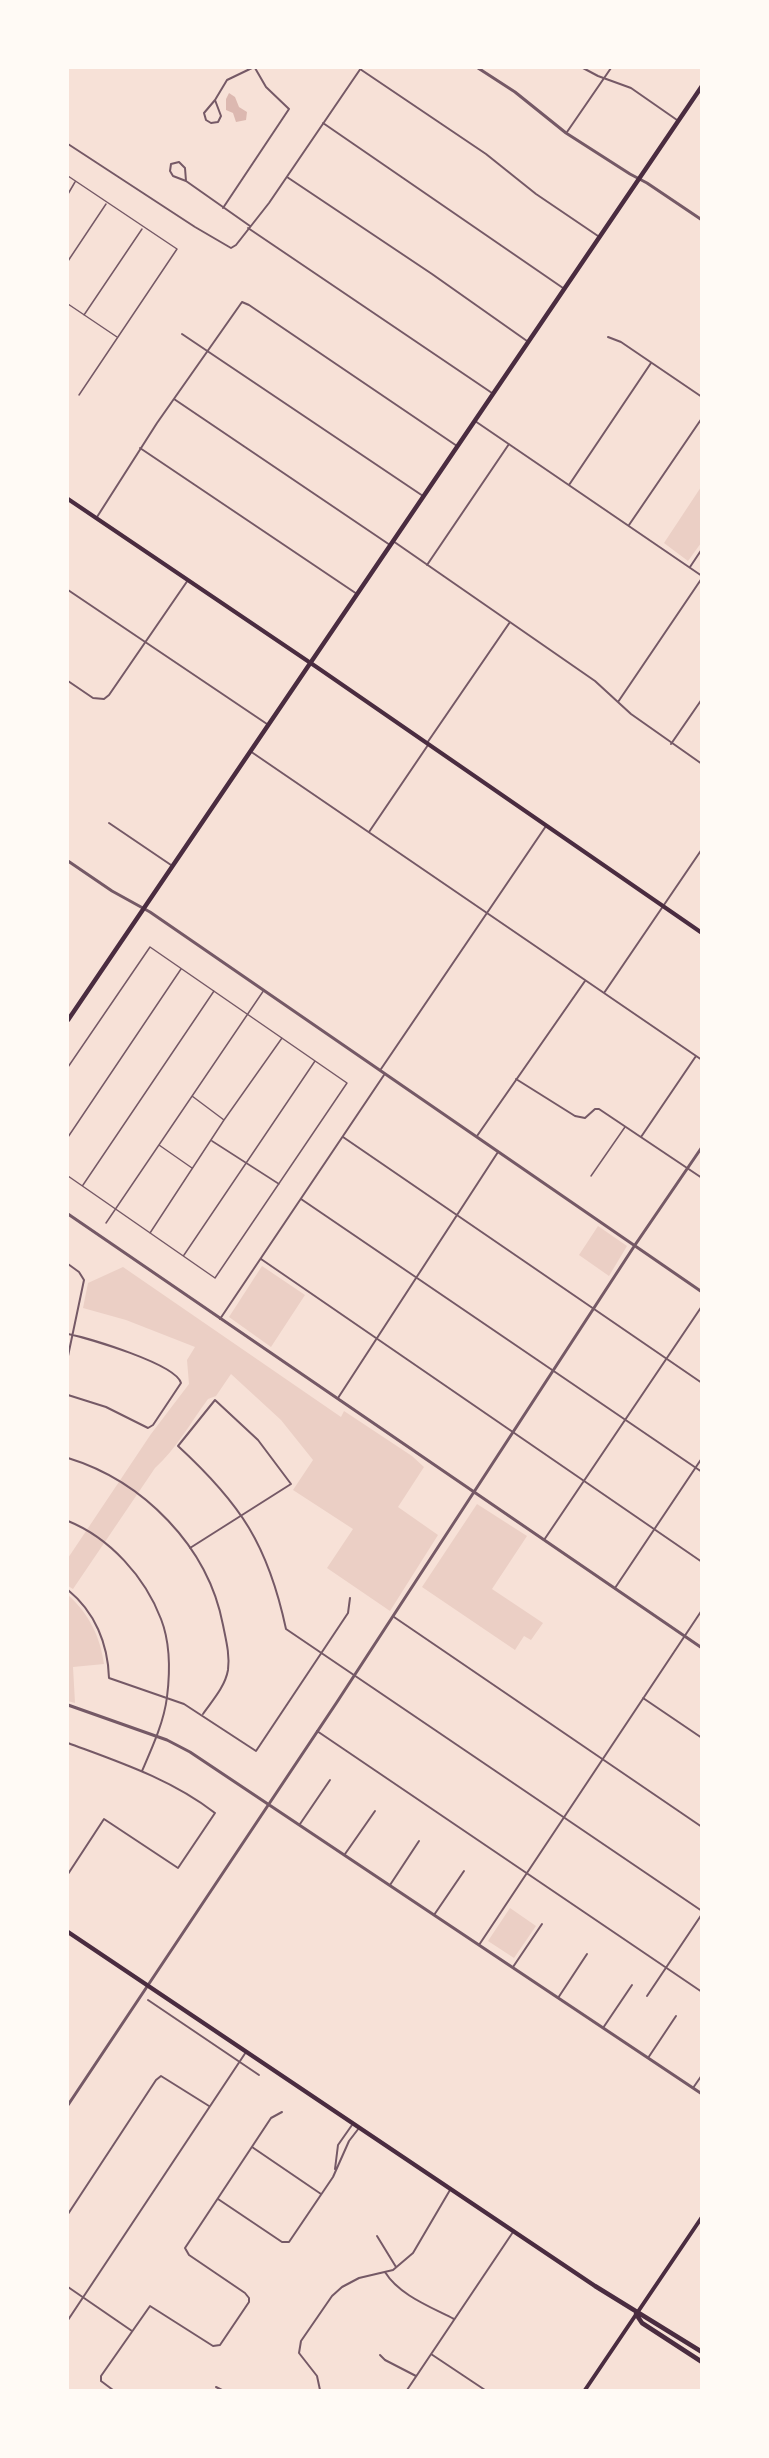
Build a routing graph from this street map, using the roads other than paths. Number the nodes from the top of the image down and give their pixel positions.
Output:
1 (254, 68) edge
2 (361, 68) edge
3 (478, 68) edge
4 (583, 68) edge
5 (611, 68) edge
6 (604, 78) junction
7 (702, 86) edge
8 (215, 100) junction
9 (678, 121) junction
10 (323, 123) junction
11 (566, 133) junction
12 (68, 144) edge
13 (68, 176) edge
14 (287, 177) junction
15 (639, 179) junction
16 (186, 181) junction
17 (76, 182) junction
18 (68, 194) edge
19 (107, 203) junction
20 (223, 208) junction
21 (702, 220) edge
22 (250, 227) junction
23 (143, 228) junction
24 (599, 237) junction
25 (68, 261) edge
26 (564, 289) junction
27 (68, 304) edge
28 (84, 315) junction
29 (182, 334) dead end
30 (118, 338) junction
31 (608, 338) dead end
32 (528, 342) junction
33 (207, 350) junction
34 (651, 363) junction
35 (493, 394) junction
36 (79, 395) dead end
37 (702, 397) edge
38 (174, 399) junction
39 (702, 418) edge
40 (475, 421) junction
41 (509, 444) junction
42 (457, 446) junction
43 (140, 448) junction
44 (568, 485) junction
45 (423, 496) junction
46 (68, 499) edge
47 (96, 518) junction
48 (628, 526) junction
49 (392, 543) junction
50 (702, 549) edge
51 (427, 565) junction
52 (689, 567) junction
53 (702, 577) edge
54 (188, 580) junction
55 (68, 590) edge
56 (357, 594) junction
57 (510, 622) junction
58 (145, 642) junction
59 (311, 663) junction
60 (68, 681) edge
61 (702, 699) edge
62 (618, 702) junction
63 (268, 725) junction
64 (428, 744) junction
65 (671, 744) junction
66 (250, 751) junction
67 (702, 764) edge
68 (109, 823) dead end
69 (546, 826) junction
70 (369, 832) junction
71 (702, 849) edge
72 (68, 861) edge
73 (172, 866) junction
74 (662, 906) junction
75 (143, 909) junction
76 (488, 914) junction
77 (702, 933) edge
78 (181, 969) junction
79 (585, 980) junction
80 (264, 990) junction
81 (214, 991) junction
82 (604, 993) junction
83 (249, 1014) junction
84 (68, 1020) edge
85 (282, 1037) junction
86 (696, 1056) junction
87 (702, 1060) edge
88 (315, 1061) junction
89 (68, 1066) edge
90 (380, 1071) junction
91 (385, 1074) junction
92 (516, 1079) junction
93 (192, 1096) junction
94 (224, 1120) junction
95 (625, 1126) junction
96 (477, 1136) junction
97 (68, 1137) edge
98 (343, 1137) junction
99 (641, 1137) junction
100 (211, 1141) junction
101 (158, 1145) junction
102 (702, 1146) edge
103 (498, 1152) junction
104 (247, 1163) junction
105 (192, 1168) junction
106 (687, 1168) junction
107 (68, 1176) edge
108 (591, 1176) dead end
109 (702, 1178) edge
110 (279, 1185) junction
111 (83, 1186) junction
112 (301, 1198) junction
113 (116, 1209) junction
114 (68, 1214) edge
115 (456, 1215) junction
116 (106, 1223) dead end
117 (150, 1233) junction
118 (635, 1245) junction
119 (183, 1256) junction
120 (261, 1259) junction
121 (68, 1264) edge
122 (417, 1276) junction
123 (702, 1292) edge
124 (702, 1306) edge
125 (593, 1309) junction
126 (220, 1319) junction
127 (70, 1335) edge
128 (377, 1339) junction
129 (68, 1356) edge
130 (666, 1359) junction
131 (554, 1371) junction
132 (702, 1383) edge
133 (68, 1395) edge
134 (338, 1399) junction
135 (625, 1420) junction
136 (513, 1433) junction
137 (68, 1458) edge
138 (702, 1458) edge
139 (695, 1468) junction
140 (702, 1472) edge
141 (584, 1480) junction
142 (473, 1494) junction
143 (242, 1516) junction
144 (68, 1521) edge
145 (654, 1529) junction
146 (544, 1541) junction
147 (190, 1548) junction
148 (702, 1562) edge
149 (614, 1589) junction
150 (68, 1590) edge
151 (350, 1598) dead end
152 (702, 1610) edge
153 (393, 1617) junction
154 (684, 1636) junction
155 (702, 1648) edge
156 (321, 1653) junction
157 (354, 1676) junction
158 (643, 1698) junction
159 (167, 1699) junction
160 (68, 1705) edge
161 (203, 1715) junction
162 (317, 1731) junction
163 (156, 1736) junction
164 (702, 1738) edge
165 (68, 1743) edge
166 (68, 1748) edge
167 (602, 1759) junction
168 (142, 1771) junction
169 (330, 1780) dead end
170 (269, 1804) junction
171 (375, 1810) dead end
172 (563, 1817) junction
173 (300, 1824) junction
174 (702, 1827) edge
175 (419, 1840) dead end
176 (345, 1854) junction
177 (464, 1871) dead end
178 (526, 1873) junction
179 (68, 1874) edge
180 (390, 1885) junction
181 (702, 1913) edge
182 (434, 1915) junction
183 (542, 1924) dead end
184 (68, 1932) edge
185 (479, 1945) junction
186 (587, 1954) dead end
187 (513, 1968) junction
188 (666, 1968) junction
189 (146, 1985) junction
190 (632, 1985) dead end
191 (702, 1992) edge
192 (647, 1996) dead end
193 (558, 1998) junction
194 (148, 2000) dead end
195 (676, 2016) dead end
196 (603, 2028) junction
197 (246, 2052) junction
198 (648, 2058) junction
199 (239, 2062) junction
200 (259, 2075) dead end
201 (702, 2075) edge
202 (693, 2088) junction
203 (702, 2094) edge
204 (68, 2105) edge
205 (209, 2106) junction
206 (282, 2112) dead end
207 (354, 2124) junction
208 (359, 2128) junction
209 (252, 2147) junction
210 (335, 2172) junction
211 (451, 2190) junction
212 (321, 2194) junction
213 (218, 2199) junction
214 (68, 2214) edge
215 (702, 2217) edge
216 (513, 2232) junction
217 (377, 2236) dead end
218 (396, 2267) junction
219 (385, 2272) junction
220 (68, 2287) edge
221 (83, 2297) junction
222 (636, 2314) junction
223 (455, 2319) junction
224 (68, 2320) edge
225 (132, 2331) junction
226 (702, 2352) edge
227 (431, 2354) junction
228 (380, 2355) dead end
229 (702, 2362) edge
230 (417, 2376) junction
231 (216, 2387) dead end
232 (113, 2391) edge
233 (222, 2391) edge
234 (320, 2391) edge
235 (407, 2391) edge
236 (485, 2391) edge
237 (585, 2391) edge

1 - 8 street
1 - 20 street
2 - 10 street
2 - 24 street
3 - 11 street
4 - 6 street
5 - 6 street
6 - 9 street
6 - 11 street
7 - 9 main road
8 - 8 street
9 - 15 main road
10 - 14 street
10 - 26 street
11 - 15 street
12 - 22 street
13 - 17 lane
14 - 22 street
14 - 32 street
15 - 21 street
15 - 24 main road
16 - 16 street
16 - 20 street
17 - 18 lane
17 - 19 lane
19 - 23 lane
19 - 25 lane
20 - 22 street
22 - 35 street
23 - 28 lane
23 - 30 lane
24 - 26 main road
26 - 32 main road
27 - 28 lane
28 - 30 lane
29 - 33 street
30 - 36 lane
31 - 34 street
32 - 35 main road
33 - 38 street
33 - 42 street
33 - 45 street
34 - 37 street
34 - 44 street
35 - 40 main road
38 - 43 street
38 - 49 street
39 - 48 street
40 - 41 street
40 - 42 main road
41 - 44 street
41 - 51 street
42 - 45 main road
43 - 47 street
43 - 56 street
44 - 48 street
45 - 49 main road
46 - 47 main road
47 - 54 main road
48 - 52 street
49 - 51 street
49 - 56 main road
50 - 52 street
51 - 57 street
52 - 53 street
53 - 62 street
54 - 58 street
54 - 59 main road
55 - 58 street
56 - 59 main road
57 - 62 street
57 - 64 street
58 - 60 street
58 - 63 street
59 - 63 main road
59 - 64 main road
61 - 65 street
62 - 65 street
63 - 66 main road
64 - 69 main road
64 - 70 street
65 - 67 street
66 - 70 street
66 - 73 main road
68 - 73 street
69 - 74 main road
69 - 76 street
70 - 76 street
71 - 74 street
72 - 75 street
73 - 75 main road
74 - 77 main road
74 - 82 street
75 - 80 street
75 - 84 main road
76 - 79 street
76 - 90 street
78 - 81 lane
78 - 89 lane
78 - 97 lane
79 - 82 street
79 - 92 street
80 - 83 lane
80 - 90 street
81 - 83 lane
81 - 111 lane
82 - 86 street
83 - 85 lane
83 - 93 lane
85 - 88 lane
85 - 94 lane
86 - 87 street
86 - 99 street
88 - 104 lane
88 - 110 lane
90 - 91 street
91 - 96 street
91 - 98 street
92 - 95 street
92 - 96 street
93 - 94 lane
93 - 101 lane
94 - 100 lane
95 - 99 street
95 - 108 lane
96 - 103 street
98 - 112 street
98 - 115 street
99 - 106 street
100 - 104 lane
100 - 105 lane
101 - 105 lane
101 - 113 lane
102 - 106 street
103 - 115 street
103 - 118 street
104 - 110 lane
104 - 119 lane
105 - 117 lane
106 - 109 street
106 - 118 street
107 - 111 lane
110 - 119 lane
111 - 113 lane
112 - 120 street
112 - 122 street
113 - 116 lane
113 - 117 lane
114 - 126 street
115 - 122 street
115 - 125 street
117 - 119 lane
118 - 123 street
118 - 125 street
120 - 126 street
120 - 128 street
121 - 127 street
122 - 128 street
122 - 131 street
124 - 130 street
125 - 130 street
125 - 131 street
126 - 134 street
127 - 129 street
127 - 133 street
128 - 134 street
128 - 136 street
130 - 132 street
130 - 135 street
131 - 135 street
131 - 136 street
134 - 142 street
135 - 139 street
135 - 141 street
136 - 141 street
136 - 142 street
137 - 147 street
138 - 139 street
139 - 140 street
139 - 145 street
141 - 145 street
141 - 146 street
142 - 146 street
142 - 153 street
143 - 143 street
143 - 147 street
143 - 156 street
144 - 159 street
145 - 148 street
145 - 149 street
146 - 149 street
147 - 161 street
149 - 154 street
150 - 159 street
151 - 156 street
152 - 154 street
153 - 157 street
153 - 167 street
154 - 155 street
154 - 158 street
156 - 157 street
156 - 161 street
157 - 162 street
157 - 172 street
158 - 164 street
158 - 167 street
159 - 161 street
159 - 163 street
160 - 163 street
162 - 170 street
162 - 178 street
163 - 168 street
163 - 170 street
165 - 166 street
165 - 168 street
167 - 172 street
167 - 174 street
168 - 179 street
169 - 173 street
170 - 173 street
170 - 189 street
171 - 176 street
172 - 178 street
172 - 181 street
173 - 176 street
175 - 180 street
176 - 180 street
177 - 182 street
178 - 185 street
178 - 188 street
180 - 182 street
181 - 188 street
182 - 185 street
183 - 187 street
184 - 189 main road
185 - 187 street
186 - 193 street
187 - 193 street
188 - 191 street
188 - 192 street
189 - 197 main road
189 - 204 street
190 - 196 street
193 - 196 street
194 - 199 street
195 - 198 street
196 - 198 street
197 - 199 street
197 - 207 main road
198 - 202 street
199 - 200 street
199 - 205 street
201 - 202 street
202 - 203 street
205 - 214 street
205 - 221 street
206 - 209 street
207 - 208 main road
207 - 210 street
208 - 210 street
208 - 211 main road
209 - 212 street
209 - 213 street
210 - 212 street
211 - 216 main road
211 - 218 street
212 - 213 street
213 - 225 street
215 - 222 main road
216 - 222 main road
216 - 223 street
217 - 218 street
218 - 219 street
219 - 223 street
219 - 234 street
220 - 221 street
221 - 224 street
221 - 225 street
222 - 226 main road
222 - 229 main road
222 - 237 main road
223 - 227 street
225 - 232 street
227 - 230 street
227 - 236 street
228 - 230 street
230 - 235 street
231 - 233 street

